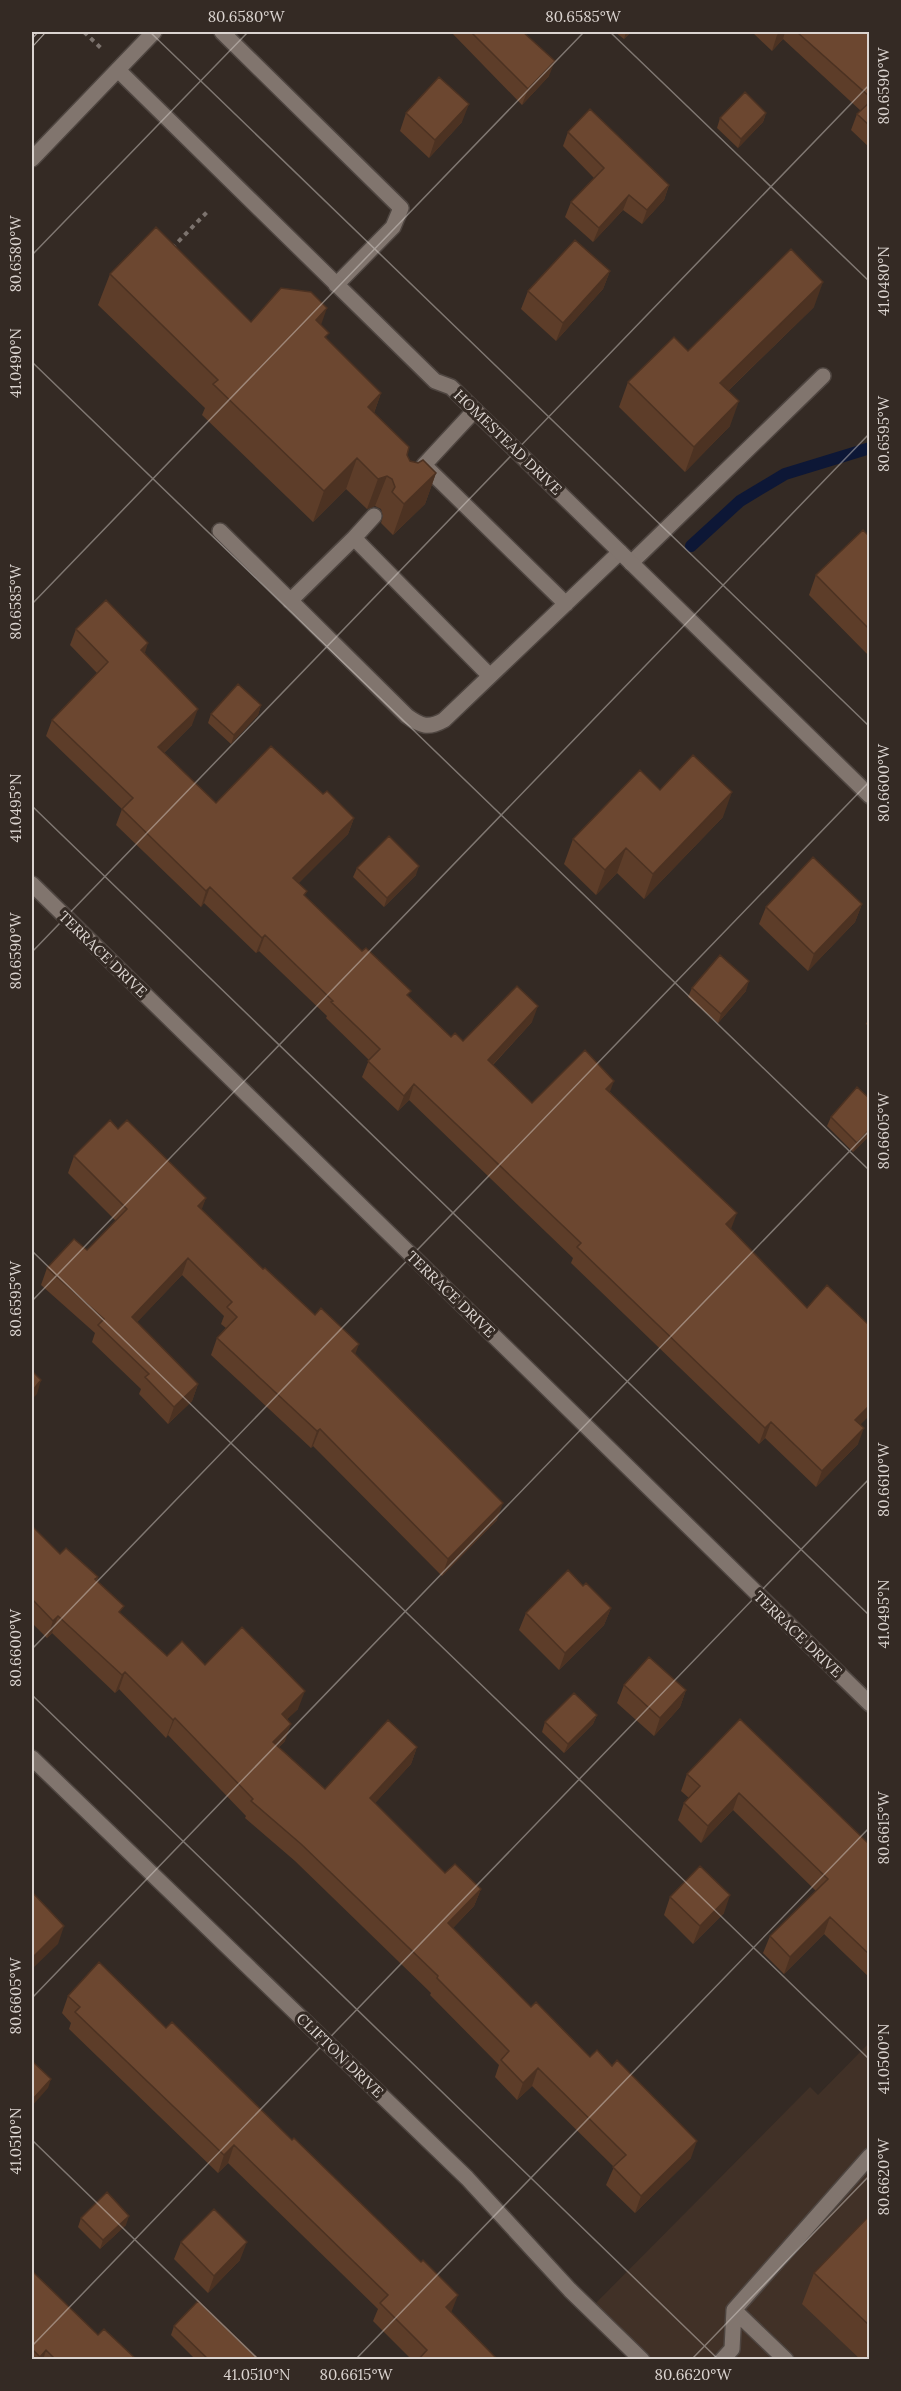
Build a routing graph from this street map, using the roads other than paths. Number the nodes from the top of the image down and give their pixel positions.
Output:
1 (154, 32) edge
2 (222, 32) edge
3 (118, 70) junction
4 (32, 159) edge
5 (336, 285) junction
6 (823, 376) dead end
7 (475, 410) junction
8 (424, 465) junction
9 (411, 478) edge
10 (374, 516) dead end
11 (220, 531) dead end
12 (354, 538) junction
13 (626, 557) junction
14 (290, 601) junction
15 (566, 604) junction
16 (490, 676) junction
17 (870, 796) edge
18 (32, 884) edge
19 (870, 1704) edge
20 (32, 1758) edge
21 (870, 2156) edge
22 (734, 2310) junction
23 (642, 2360) edge
24 (722, 2360) edge
25 (786, 2360) edge

1 - 3 street
2 - 5 street
3 - 4 street
3 - 5 street, HOMESTEAD DRIVE
5 - 7 street, HOMESTEAD DRIVE
6 - 13 street
7 - 8 street
7 - 13 street, HOMESTEAD DRIVE
8 - 9 street
8 - 15 street
10 - 12 street
11 - 14 street
12 - 14 street
12 - 16 street
13 - 15 street
13 - 17 street, HOMESTEAD DRIVE
14 - 16 street
15 - 16 street
18 - 19 street, TERRACE DRIVE
20 - 23 street, CLIFTON DRIVE
21 - 22 street
22 - 24 street
22 - 25 street

